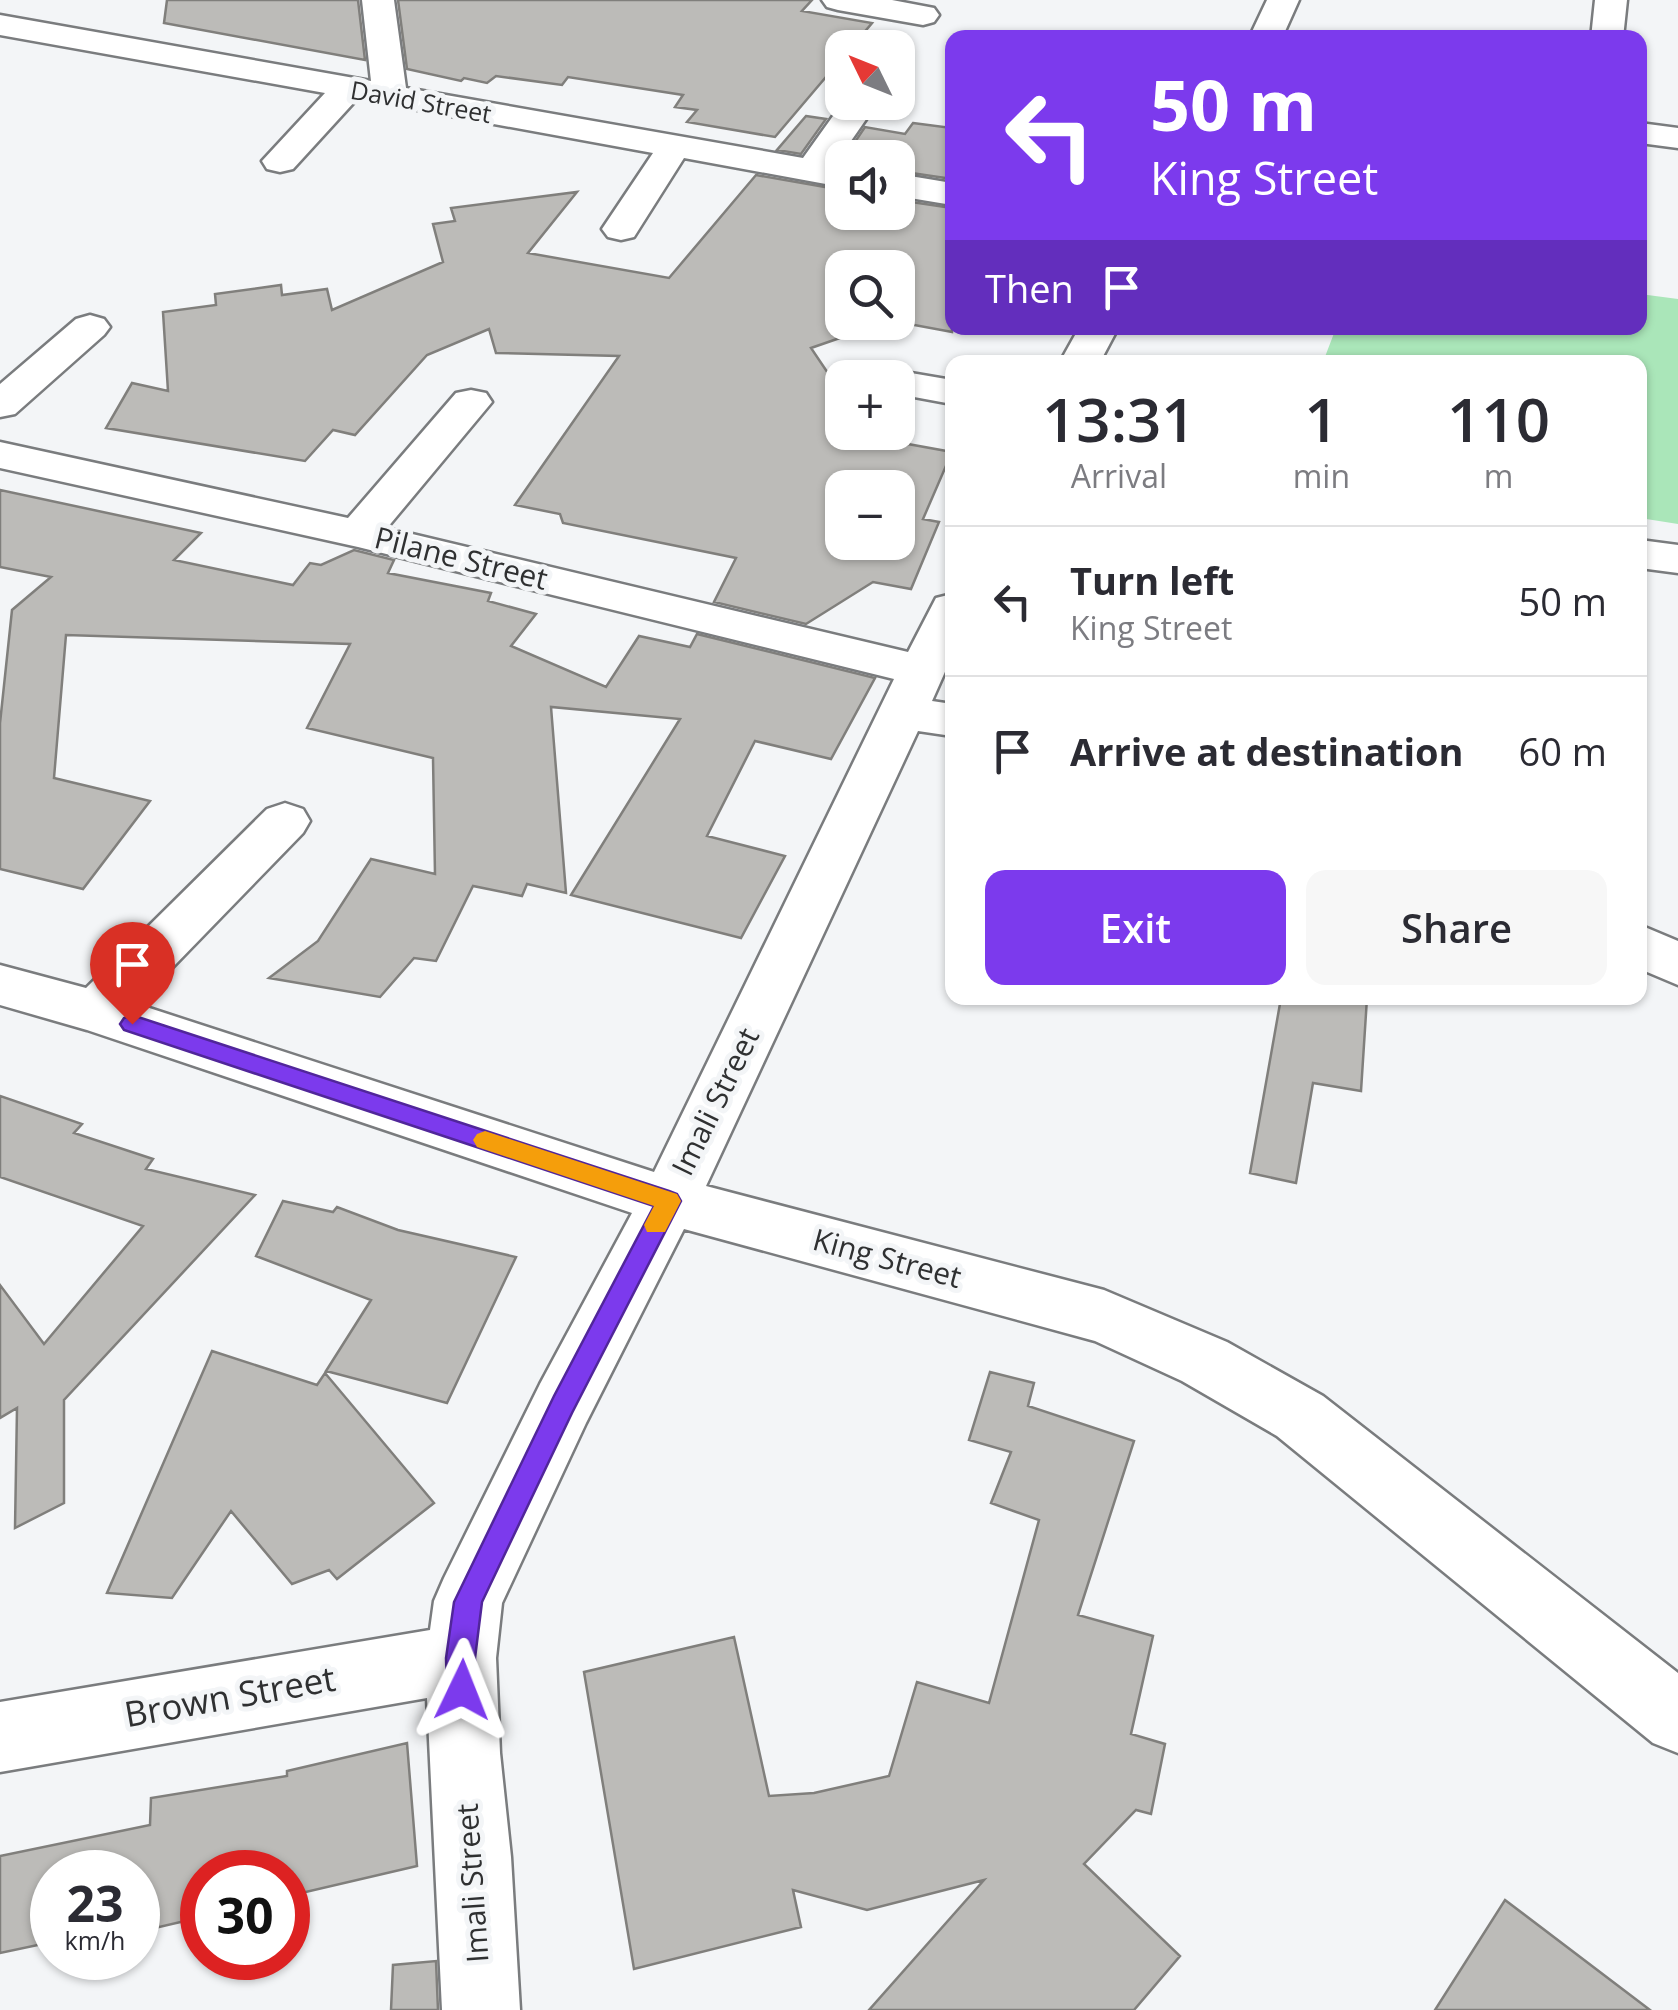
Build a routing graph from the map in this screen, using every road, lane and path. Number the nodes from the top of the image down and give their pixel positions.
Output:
1 (58, 0) edge
2 (378, 0) edge
3 (838, 0) edge
4 (1284, 0) edge
5 (1612, 0) edge
6 (922, 18) edge
7 (0, 24) edge
8 (1269, 30) edge
9 (1608, 30) edge
10 (37, 31) junction
11 (0, 60) edge
12 (348, 89) junction
13 (390, 96) junction
14 (1647, 133) edge
15 (1678, 138) edge
16 (674, 148) junction
17 (280, 161) dead end
18 (825, 173) edge
19 (915, 188) edge
20 (945, 193) edge
21 (621, 229) dead end
22 (90, 327) dead end
23 (915, 386) edge
24 (945, 391) edge
25 (471, 402) dead end
26 (0, 405) edge
27 (0, 454) edge
28 (358, 534) junction
29 (1647, 555) edge
30 (1678, 559) edge
31 (945, 632) edge
32 (925, 701) edge
33 (285, 821) dead end
34 (1647, 948) edge
35 (1678, 964) edge
36 (0, 986) edge
37 (96, 1012) junction
38 (669, 1201) junction
39 (461, 1658) junction
40 (1678, 1718) edge
41 (0, 1737) edge
42 (481, 2010) edge

1 - 10 street
2 - 13 street
3 - 6 street
4 - 8 street
5 - 9 street
7 - 10 street, David Street
10 - 11 street
10 - 12 street, David Street
12 - 13 street, David Street
12 - 17 street
13 - 16 street, David Street
14 - 15 street
16 - 18 street, David Street
16 - 21 street
19 - 20 street
22 - 26 street
23 - 24 street
25 - 28 street
27 - 28 street, Pilane Street
28 - 32 street, Pilane Street
29 - 30 street
31 - 32 street, Imali Street
32 - 38 street, Imali Street
33 - 37 street
34 - 35 street
36 - 37 street, King Street
37 - 38 street, King Street
38 - 39 street, Imali Street
38 - 40 street, King Street
39 - 41 street, Brown Street
39 - 42 street, Imali Street

